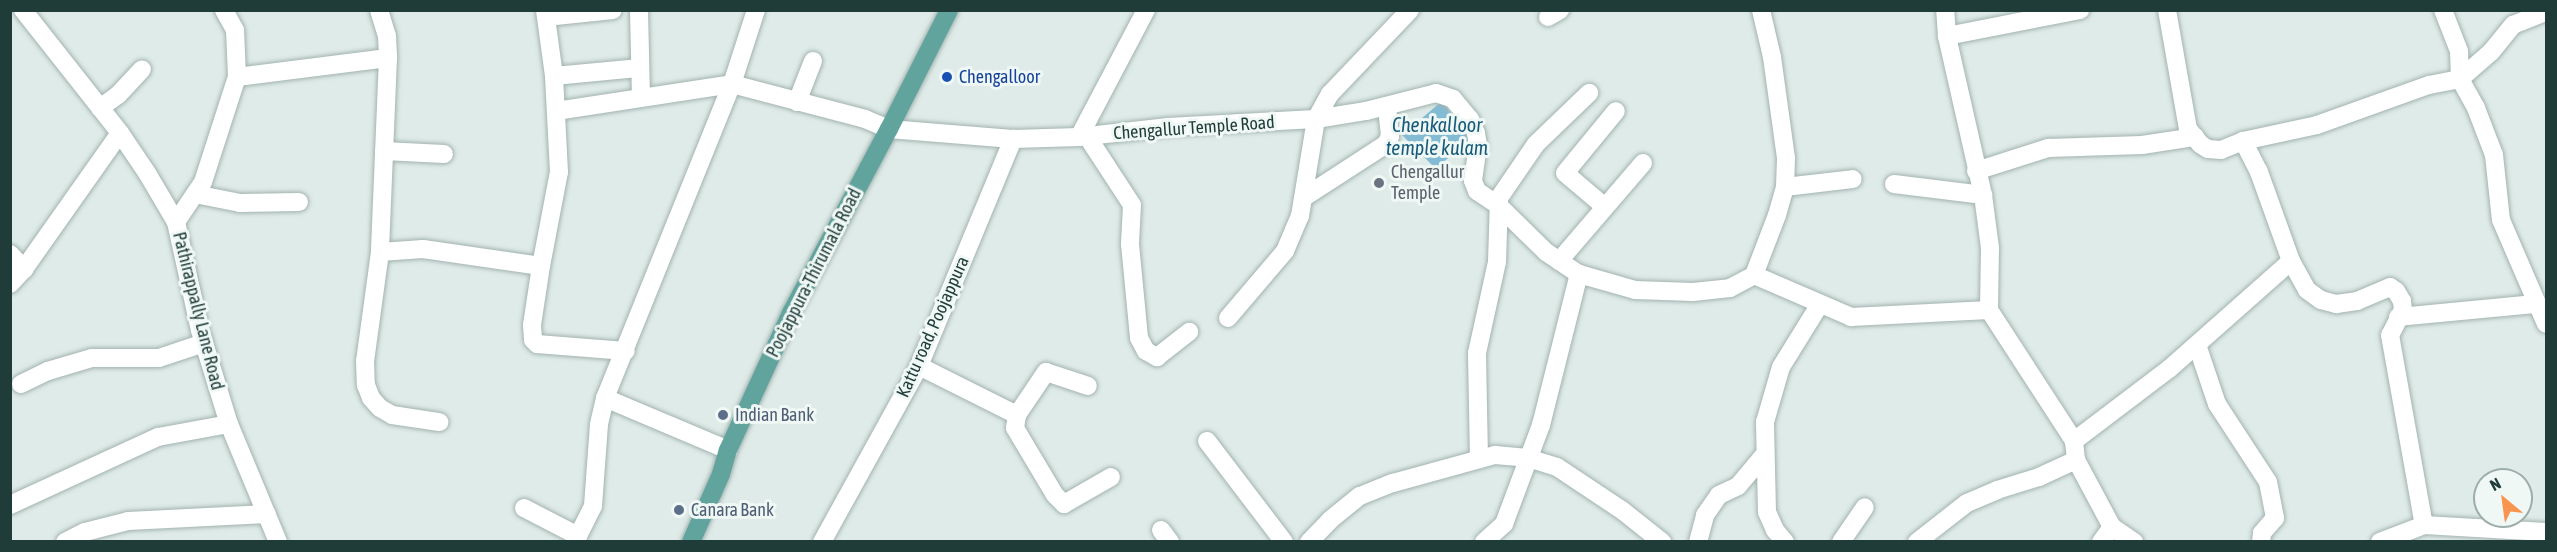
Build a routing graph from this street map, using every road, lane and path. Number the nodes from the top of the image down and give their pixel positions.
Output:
1 (23, 10) edge
2 (224, 10) edge
3 (379, 10) edge
4 (613, 10) edge
5 (639, 10) edge
6 (756, 10) edge
7 (949, 10) edge
8 (1146, 10) edge
9 (1410, 10) edge
10 (1761, 10) edge
11 (1945, 10) edge
12 (2080, 10) edge
13 (2167, 10) edge
14 (2443, 10) edge
15 (2547, 12) edge
16 (545, 14) edge
17 (1947, 36) junction
18 (388, 57) junction
19 (813, 61) dead end
20 (638, 68) junction
21 (142, 69) dead end
22 (554, 76) junction
23 (237, 77) junction
24 (2460, 79) junction
25 (732, 84) junction
26 (1589, 93) dead end
27 (640, 97) junction
28 (797, 102) junction
29 (1387, 106) junction
30 (100, 108) junction
31 (556, 111) junction
32 (1616, 111) dead end
33 (1316, 119) junction
34 (889, 129) junction
35 (120, 133) junction
36 (1083, 136) junction
37 (2195, 138) junction
38 (1013, 139) junction
39 (2243, 141) junction
40 (384, 151) junction
41 (444, 154) dead end
42 (1643, 163) dead end
43 (1976, 171) junction
44 (1853, 179) dead end
45 (1894, 184) dead end
46 (1785, 187) junction
47 (195, 194) junction
48 (1983, 195) junction
49 (1303, 198) junction
50 (299, 202) dead end
51 (1499, 206) junction
52 (1605, 207) junction
53 (176, 222) junction
54 (380, 252) junction
55 (10, 254) edge
56 (1559, 261) junction
57 (2292, 261) junction
58 (541, 266) junction
59 (24, 269) junction
60 (1579, 274) junction
61 (1755, 275) junction
62 (10, 284) edge
63 (1820, 304) junction
64 (2536, 304) junction
65 (1989, 310) junction
66 (2398, 317) junction
67 (1228, 318) dead end
68 (2547, 324) edge
69 (1189, 332) dead end
70 (204, 343) junction
71 (2197, 345) junction
72 (626, 351) junction
73 (919, 366) junction
74 (21, 384) dead end
75 (1088, 386) dead end
76 (605, 398) junction
77 (1017, 415) junction
78 (439, 422) dead end
79 (229, 424) junction
80 (1207, 441) dead end
81 (2074, 441) junction
82 (728, 450) junction
83 (1765, 454) junction
84 (1528, 458) junction
85 (1479, 459) junction
86 (2076, 460) junction
87 (1111, 477) dead end
88 (10, 505) edge
89 (1865, 507) dead end
90 (524, 508) dead end
91 (267, 514) junction
92 (2424, 525) junction
93 (2547, 532) edge
94 (2107, 534) edge
95 (576, 539) edge
96 (65, 542) edge
97 (278, 542) edge
98 (691, 542) edge
99 (822, 542) edge
100 (1284, 542) edge
101 (1309, 542) edge
102 (1484, 542) edge
103 (1662, 542) edge
104 (1698, 542) edge
105 (1785, 542) edge
106 (1841, 542) edge
107 (1917, 542) edge
108 (2134, 542) edge
109 (2261, 542) edge
110 (2380, 542) edge

1 - 30 street, Pathirappally Lane Road
2 - 23 street
3 - 18 street
4 - 16 street
5 - 20 street
6 - 25 street
7 - 34 main road, Poojappura-Thirumala Road
8 - 36 street
9 - 33 street
10 - 46 street
11 - 17 street
12 - 17 street
13 - 37 street
14 - 24 street
15 - 24 street
16 - 22 street
17 - 43 street
18 - 23 street
18 - 40 street
19 - 28 street
20 - 22 street
20 - 27 street
21 - 30 street
22 - 31 street
23 - 47 street
24 - 39 street
24 - 64 street
25 - 27 street
25 - 28 street, Chengallur Temple Road
25 - 72 street
26 - 51 street
27 - 31 street
28 - 34 street, Chengallur Temple Road
29 - 33 street, Chengallur Temple Road
29 - 49 street
29 - 51 street, Chengallur Temple Road
30 - 35 street, Pathirappally Lane Road
31 - 58 street
32 - 52 street
33 - 36 street, Chengallur Temple Road
33 - 49 street
34 - 38 street, Chengallur Temple Road
34 - 82 main road, Poojappura-Thirumala Road
35 - 53 street, Pathirappally Lane Road
35 - 59 street
36 - 38 street, Chengallur Temple Road
36 - 69 street
37 - 39 street
37 - 43 street
38 - 73 street, Kattu road, Poojappura
39 - 57 street
40 - 41 street
40 - 54 street
42 - 52 street
43 - 48 street
44 - 46 street
45 - 48 street
46 - 61 street
47 - 50 street
47 - 53 street
48 - 65 street
49 - 67 street
51 - 56 street
51 - 85 street
52 - 56 street
53 - 70 street, Pathirappally Lane Road
54 - 58 street
54 - 78 street
55 - 59 street
56 - 60 street
57 - 66 street
57 - 71 street
58 - 72 street
59 - 62 street
60 - 61 street
60 - 84 street
61 - 63 street
63 - 65 street
63 - 83 street
64 - 66 street
64 - 68 street
65 - 81 street
66 - 92 street
70 - 74 street
70 - 79 street, Pathirappally Lane Road
71 - 81 street
71 - 109 street
72 - 76 street
73 - 77 street
73 - 99 street, Kattu road, Poojappura
75 - 77 street
76 - 82 street
76 - 95 street
77 - 87 street
79 - 88 street
79 - 91 street, Pathirappally Lane Road
80 - 100 street
81 - 86 street
82 - 98 main road, Poojappura-Thirumala Road
83 - 104 street
83 - 105 street
84 - 85 street
84 - 102 street
84 - 103 street
85 - 101 street
86 - 94 street
86 - 107 street
89 - 106 street
90 - 95 street
91 - 96 street
91 - 97 street, Pathirappally Lane Road
92 - 93 street
92 - 110 street
94 - 108 street

